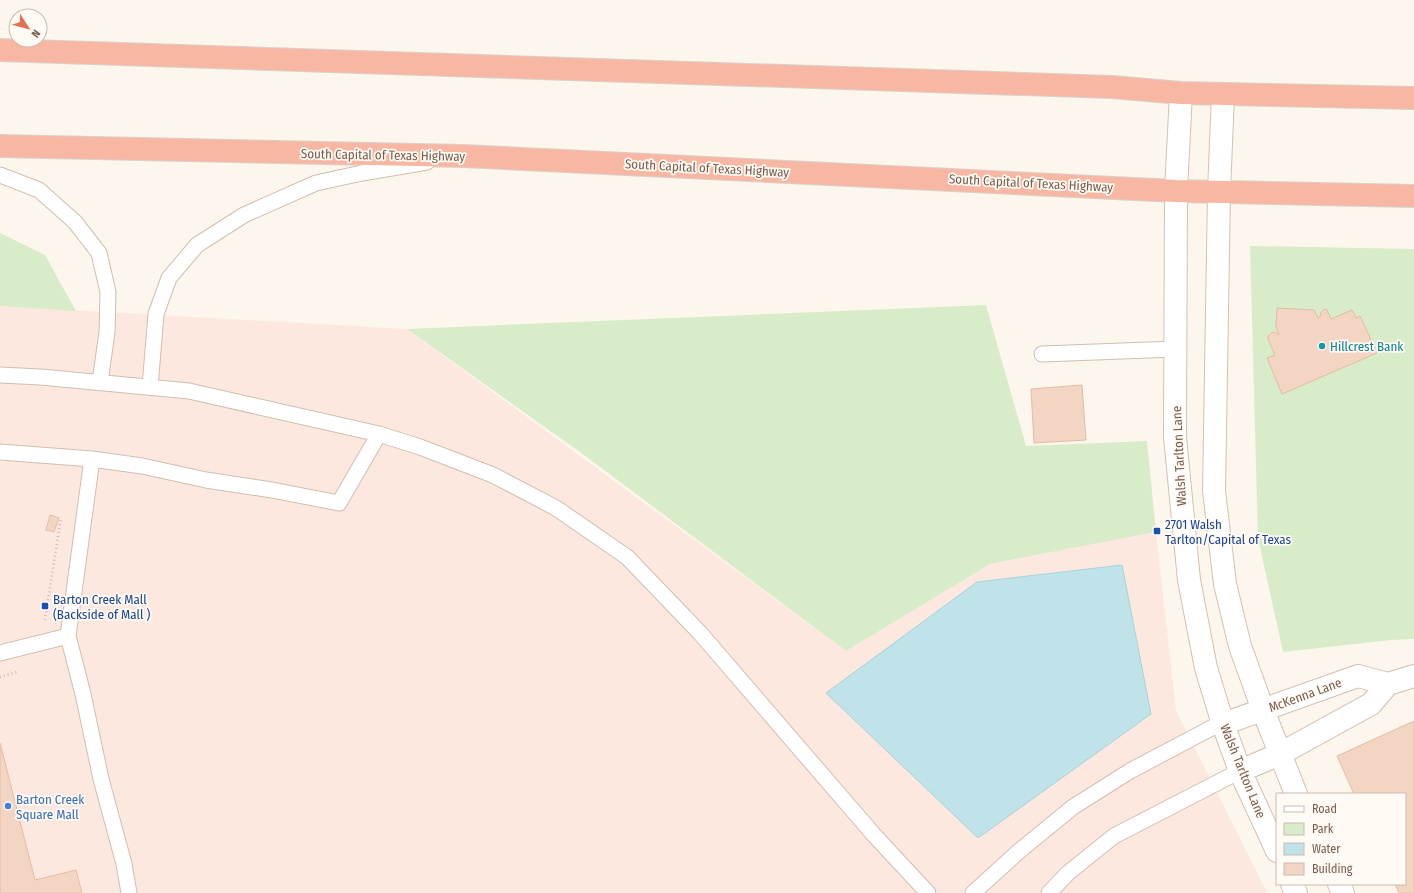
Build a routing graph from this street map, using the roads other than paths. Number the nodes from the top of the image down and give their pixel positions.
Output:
1 (0, 50) edge
2 (1181, 93) junction
3 (1223, 94) junction
4 (1414, 98) edge
5 (0, 146) edge
6 (463, 156) junction
7 (0, 175) edge
8 (1176, 191) junction
9 (1219, 192) junction
10 (1414, 196) edge
11 (1175, 349) junction
12 (1042, 354) dead end
13 (0, 375) edge
14 (100, 382) junction
15 (150, 387) junction
16 (379, 434) junction
17 (0, 452) edge
18 (92, 458) junction
19 (68, 636) junction
20 (0, 654) edge
21 (1414, 676) edge
22 (1388, 684) junction
23 (1263, 710) junction
24 (1223, 724) junction
25 (1280, 754) junction
26 (1240, 771) junction
27 (1296, 793) edge
28 (1276, 849) edge
29 (129, 893) edge
30 (928, 893) edge
31 (973, 893) edge
32 (1049, 893) edge

1 - 2 highway
2 - 3 highway
2 - 8 street, Walsh Tarlton Lane
3 - 4 highway
3 - 9 street
5 - 6 highway, South Capital of Texas Highway
6 - 8 highway, South Capital of Texas Highway
6 - 15 lane
7 - 14 lane
8 - 9 highway, South Capital of Texas Highway
8 - 11 street, Walsh Tarlton Lane
9 - 10 highway, South Capital of Texas Highway
9 - 23 street
11 - 12 lane
11 - 24 street, Walsh Tarlton Lane
13 - 14 lane
14 - 15 lane
15 - 16 lane
16 - 18 lane
16 - 30 lane
17 - 18 lane
18 - 19 lane
19 - 20 lane
19 - 29 lane
21 - 22 street
22 - 23 street, McKenna Lane
22 - 25 street
23 - 24 street, McKenna Lane
23 - 25 street
24 - 26 street, Walsh Tarlton Lane
24 - 31 lane
25 - 26 street
25 - 27 street
26 - 28 street, Walsh Tarlton Lane
26 - 32 lane

